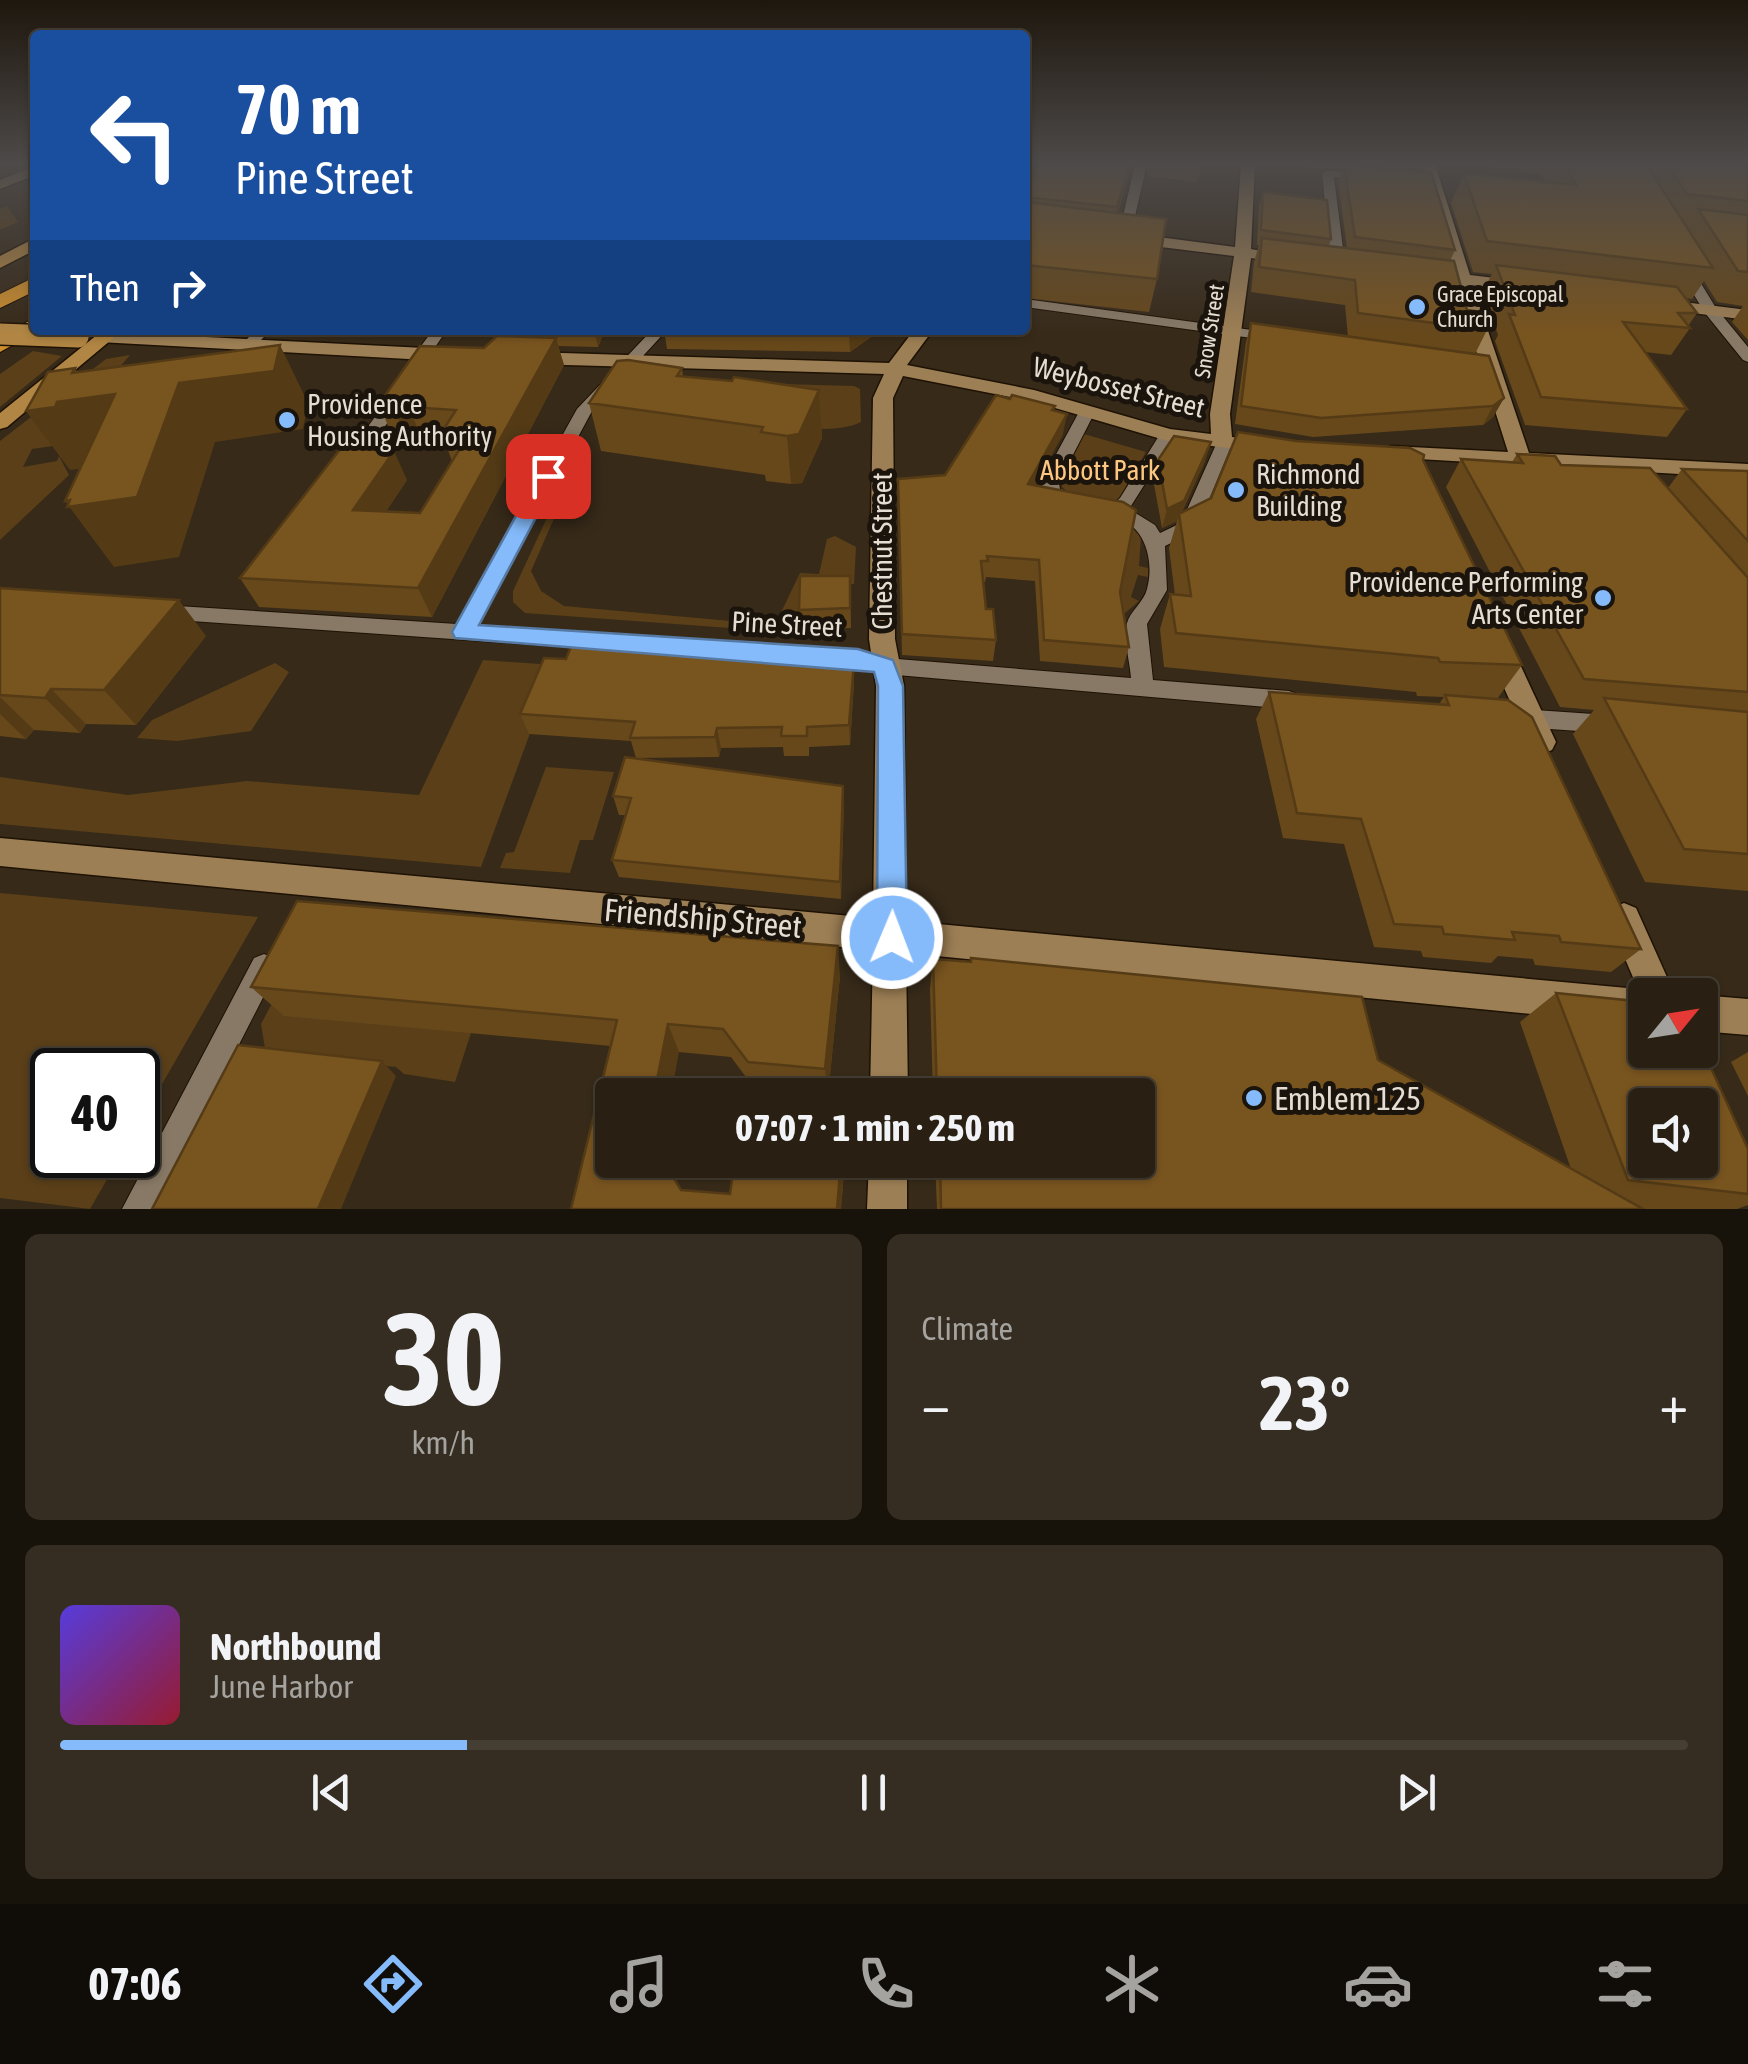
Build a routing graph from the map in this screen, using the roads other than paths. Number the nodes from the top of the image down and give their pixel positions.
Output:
1 (1121, 220) edge
2 (1247, 220) edge
3 (1329, 220) edge
4 (1442, 220) edge
5 (1116, 236) joint
6 (30, 245) edge
7 (1246, 253) junction
8 (1679, 259) edge
9 (0, 260) edge
10 (1330, 263) joint
11 (1412, 273) edge
12 (1463, 279) junction
13 (30, 286) edge
14 (1532, 288) edge
15 (1634, 301) edge
16 (0, 302) edge
17 (1030, 305) edge
18 (1710, 310) junction
19 (1748, 315) edge
20 (30, 327) edge
21 (1236, 332) junction
22 (0, 334) edge
23 (30, 335) edge
24 (39, 335) edge
25 (94, 335) edge
26 (109, 335) edge
27 (159, 335) edge
28 (437, 335) edge
29 (655, 335) edge
30 (920, 335) edge
31 (257, 337) edge
32 (1287, 339) edge
33 (0, 345) edge
34 (468, 356) edge
35 (504, 357) edge
36 (1748, 358) edge
37 (630, 361) junction
38 (420, 366) junction
39 (896, 369) junction
40 (1087, 412) junction
41 (0, 423) edge
42 (1168, 434) junction
43 (1224, 444) junction
44 (1295, 449) edge
45 (1368, 451) edge
46 (1416, 454) junction
47 (1520, 456) junction
48 (1614, 462) junction
49 (1748, 472) edge
50 (338, 480) edge
51 (1426, 481) edge
52 (1640, 492) edge
53 (1117, 510) junction
54 (1156, 543) junction
55 (256, 591) edge
56 (142, 611) edge
57 (237, 616) junction
58 (1491, 628) edge
59 (463, 632) junction
60 (884, 666) junction
61 (1142, 689) junction
62 (1316, 702) edge
63 (1519, 718) junction
64 (1634, 726) edge
65 (1553, 767) edge
66 (0, 852) edge
67 (1608, 886) edge
68 (281, 934) edge
69 (892, 938) junction
70 (1650, 978) edge
71 (1628, 1004) edge
72 (1718, 1014) edge
73 (1748, 1017) edge
74 (889, 1078) edge
75 (888, 1178) edge
76 (138, 1209) edge
77 (887, 1209) edge

1 - 5 street
2 - 7 street, Snow Street
3 - 10 street
4 - 12 street
5 - 7 street
6 - 9 main road
7 - 10 street
7 - 21 street, Snow Street
8 - 18 street
11 - 12 street
12 - 14 street
12 - 47 street
13 - 16 highway
15 - 18 street
17 - 21 street
18 - 19 street
18 - 36 street
20 - 33 highway
21 - 32 street
21 - 43 street, Snow Street
22 - 23 main road, bridge
24 - 25 main road, bridge
26 - 41 main road
27 - 31 street
28 - 38 street
29 - 37 street
30 - 39 street, Chestnut Street
31 - 38 street
34 - 38 street
35 - 37 street, Weybosset Street
37 - 39 street, Weybosset Street
37 - 59 street
38 - 50 street
39 - 40 street, Weybosset Street
39 - 60 street, Chestnut Street
40 - 42 street, Weybosset Street
40 - 53 street
42 - 43 street, Weybosset Street
42 - 53 street
43 - 44 street, Weybosset Street
43 - 54 street
45 - 46 street
46 - 47 street
46 - 51 street
47 - 48 street
48 - 49 street
48 - 52 street
53 - 54 street
54 - 61 street
55 - 57 street
56 - 57 street, Pine Street
57 - 59 street, Pine Street
58 - 63 street
59 - 60 street, Pine Street
60 - 61 street, Pine Street
60 - 69 street, Chestnut Street
61 - 62 street, Pine Street
63 - 64 street
63 - 65 street
66 - 69 street, Friendship Street
67 - 70 street
68 - 76 street
69 - 71 street, Friendship Street
69 - 74 street, Chestnut Street
72 - 73 street
75 - 77 street

